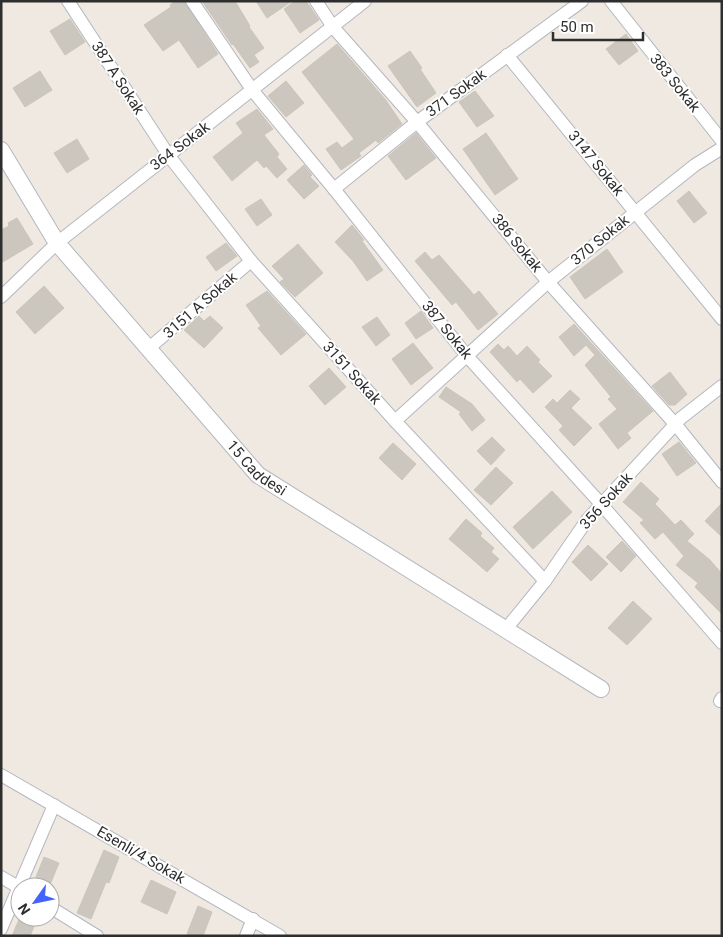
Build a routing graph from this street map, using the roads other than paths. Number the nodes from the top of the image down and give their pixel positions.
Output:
1 (68, 1) edge
2 (192, 1) edge
3 (316, 1) edge
4 (365, 1) edge
5 (582, 1) edge
6 (611, 1) edge
7 (333, 27) junction
8 (507, 55) junction
9 (253, 90) junction
10 (417, 122) junction
11 (722, 141) edge
12 (722, 148) edge
13 (1, 150) edge
14 (169, 156) junction
15 (334, 189) junction
16 (636, 212) junction
17 (57, 243) junction
18 (251, 261) junction
19 (548, 282) junction
20 (1, 298) edge
21 (722, 319) edge
22 (149, 348) junction
23 (467, 356) junction
24 (722, 386) edge
25 (395, 421) junction
26 (676, 425) junction
27 (722, 482) edge
28 (601, 504) junction
29 (545, 581) junction
30 (506, 629) junction
31 (722, 643) edge
32 (601, 688) dead end
33 (1, 775) edge
34 (54, 805) junction
35 (24, 877) edge
36 (10, 908) edge
37 (60, 913) edge
38 (253, 919) junction
39 (1, 929) edge
40 (97, 936) edge
41 (246, 936) edge
42 (280, 936) edge

1 - 14 street, 387 A Sokak
2 - 9 street, 387 Sokak
3 - 7 street, 386 Sokak
4 - 7 street, 364 Sokak
5 - 8 street, 371 Sokak
6 - 11 street, 383 Sokak
7 - 9 street, 364 Sokak
7 - 10 street, 386 Sokak
8 - 10 street, 371 Sokak
8 - 16 street, 3147 Sokak
9 - 14 street, 364 Sokak
9 - 15 street, 387 Sokak
10 - 15 street, 371 Sokak
10 - 19 street, 386 Sokak
12 - 16 street, 370 Sokak
13 - 17 street, 15 Caddesi
14 - 17 street, 364 Sokak
14 - 18 street, 3151 Sokak
15 - 23 street, 387 Sokak
16 - 19 street, 370 Sokak
16 - 21 street, 3147 Sokak
17 - 20 street, 364 Sokak
17 - 22 street, 15 Caddesi
18 - 22 street, 3151 A Sokak
18 - 25 street, 3151 Sokak
19 - 23 street, 370 Sokak
19 - 26 street, 386 Sokak
22 - 30 street, 15 Caddesi
23 - 25 street, 370 Sokak
23 - 28 street, 387 Sokak
24 - 26 street, 356 Sokak
25 - 29 street, 3151 Sokak
26 - 27 street, 386 Sokak
26 - 28 street, 356 Sokak
28 - 29 street, 356 Sokak
28 - 31 street, 387 Sokak
29 - 30 street, 356 Sokak
30 - 32 street, 15 Caddesi
33 - 34 street, Esenli/4 Sokak
34 - 35 street
34 - 38 street, Esenli/4 Sokak
36 - 39 street
37 - 40 street
38 - 41 street
38 - 42 street, Esenli/4 Sokak

